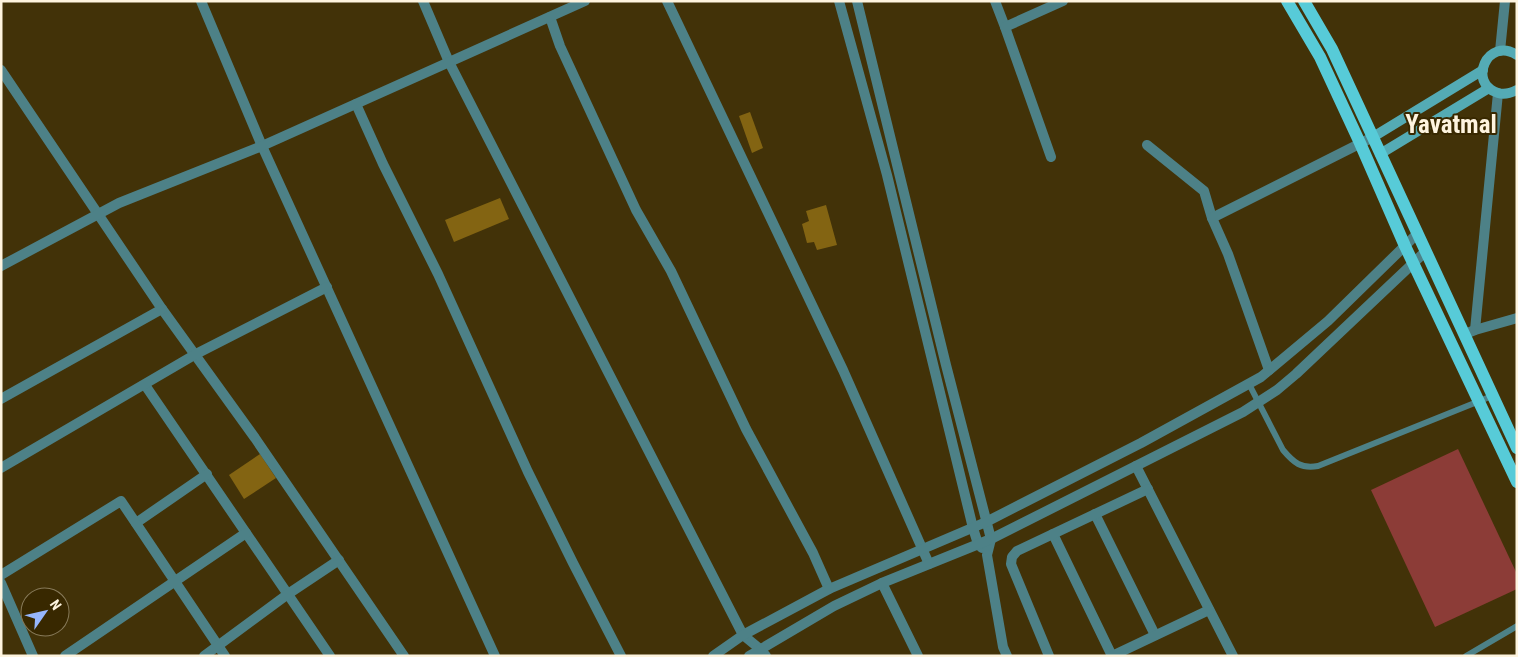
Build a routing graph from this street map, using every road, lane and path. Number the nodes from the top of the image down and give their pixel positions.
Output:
1 (201, 1) edge
2 (423, 1) edge
3 (585, 1) edge
4 (667, 1) edge
5 (839, 1) edge
6 (857, 1) edge
7 (995, 1) edge
8 (1063, 1) edge
9 (1288, 1) edge
10 (1304, 1) edge
11 (1505, 1) edge
12 (550, 17) junction
13 (1005, 27) junction
14 (1500, 51) junction
15 (1517, 56) edge
16 (450, 62) junction
17 (1, 70) edge
18 (1482, 70) junction
19 (1494, 91) junction
20 (1516, 92) edge
21 (356, 104) junction
22 (1374, 136) junction
23 (1360, 143) junction
24 (1146, 145) dead end
25 (262, 146) junction
26 (1380, 154) junction
27 (1051, 157) dead end
28 (896, 158) junction
29 (883, 161) junction
30 (99, 214) junction
31 (1212, 218) junction
32 (1418, 234) junction
33 (1405, 246) junction
34 (1426, 251) junction
35 (1414, 262) junction
36 (1, 266) edge
37 (327, 288) junction
38 (162, 309) junction
39 (1517, 318) edge
40 (1470, 332) junction
41 (196, 354) junction
42 (1269, 370) junction
43 (1249, 384) junction
44 (145, 385) junction
45 (1492, 396) junction
46 (1, 399) edge
47 (1259, 401) junction
48 (1479, 401) junction
49 (1517, 448) edge
50 (1136, 466) junction
51 (1, 468) edge
52 (207, 474) junction
53 (1517, 482) edge
54 (1148, 489) junction
55 (1095, 514) junction
56 (986, 522) junction
57 (136, 523) junction
58 (973, 528) junction
59 (246, 532) junction
60 (1053, 534) junction
61 (991, 538) junction
62 (978, 544) junction
63 (923, 549) junction
64 (987, 555) junction
65 (339, 560) junction
66 (929, 564) junction
67 (1, 575) edge
68 (175, 581) junction
69 (1, 583) edge
70 (882, 583) junction
71 (829, 589) junction
72 (288, 594) junction
73 (1209, 610) junction
74 (1517, 626) edge
75 (743, 635) junction
76 (1155, 635) junction
77 (218, 646) junction
78 (763, 652) edge
79 (33, 656) edge
80 (65, 656) edge
81 (204, 656) edge
82 (225, 656) edge
83 (330, 656) edge
84 (404, 656) edge
85 (495, 656) edge
86 (622, 656) edge
87 (713, 656) edge
88 (749, 656) edge
89 (918, 656) edge
90 (1007, 656) edge
91 (1049, 656) edge
92 (1112, 656) edge
93 (1233, 656) edge
94 (1466, 656) edge

1 - 25 street
2 - 16 street
3 - 12 street
4 - 63 street
5 - 29 street
6 - 28 street
7 - 13 street
8 - 13 street
9 - 23 main road
10 - 22 main road
11 - 14 street
12 - 16 street
12 - 71 street
13 - 27 street
14 - 15 main road
14 - 18 main road
16 - 21 street
16 - 75 street
17 - 30 street
18 - 19 main road
18 - 22 main road
19 - 20 main road
19 - 26 main road
19 - 40 street
21 - 25 street
21 - 86 street
22 - 23 street
22 - 26 main road
23 - 31 street
23 - 33 main road
24 - 31 street
25 - 30 street
25 - 37 street
26 - 32 main road
28 - 29 street
28 - 56 street
29 - 58 street
30 - 36 street
30 - 38 street
31 - 42 street
32 - 33 street
32 - 34 main road
33 - 35 main road
33 - 42 street
34 - 35 street
34 - 40 main road
35 - 47 street
35 - 48 main road
37 - 41 street
37 - 85 street
38 - 41 street
38 - 46 street
39 - 40 street
40 - 45 main road
41 - 44 street
41 - 65 street
42 - 43 street
43 - 47 lane
43 - 56 street
44 - 51 street
44 - 52 street
45 - 48 lane
45 - 49 main road
47 - 48 lane
47 - 50 street
48 - 53 main road
50 - 54 street
50 - 61 street
52 - 57 street
52 - 59 street
54 - 55 street
54 - 73 street
55 - 60 street
55 - 76 street
56 - 58 street
56 - 61 street
57 - 67 street
57 - 68 street
58 - 62 street
58 - 63 street
59 - 68 street
59 - 72 street
60 - 91 street
60 - 92 street
61 - 62 street
61 - 64 street
62 - 64 street
62 - 66 street
63 - 66 street
63 - 71 street
64 - 90 street
65 - 72 street
65 - 84 street
66 - 70 street
68 - 77 street
68 - 80 street
69 - 79 street
70 - 78 street
70 - 89 street
71 - 75 street
72 - 77 street
72 - 83 street
73 - 76 street
73 - 93 street
74 - 94 lane
75 - 78 street
75 - 87 street
76 - 92 street
77 - 81 street
77 - 82 street
78 - 88 street

